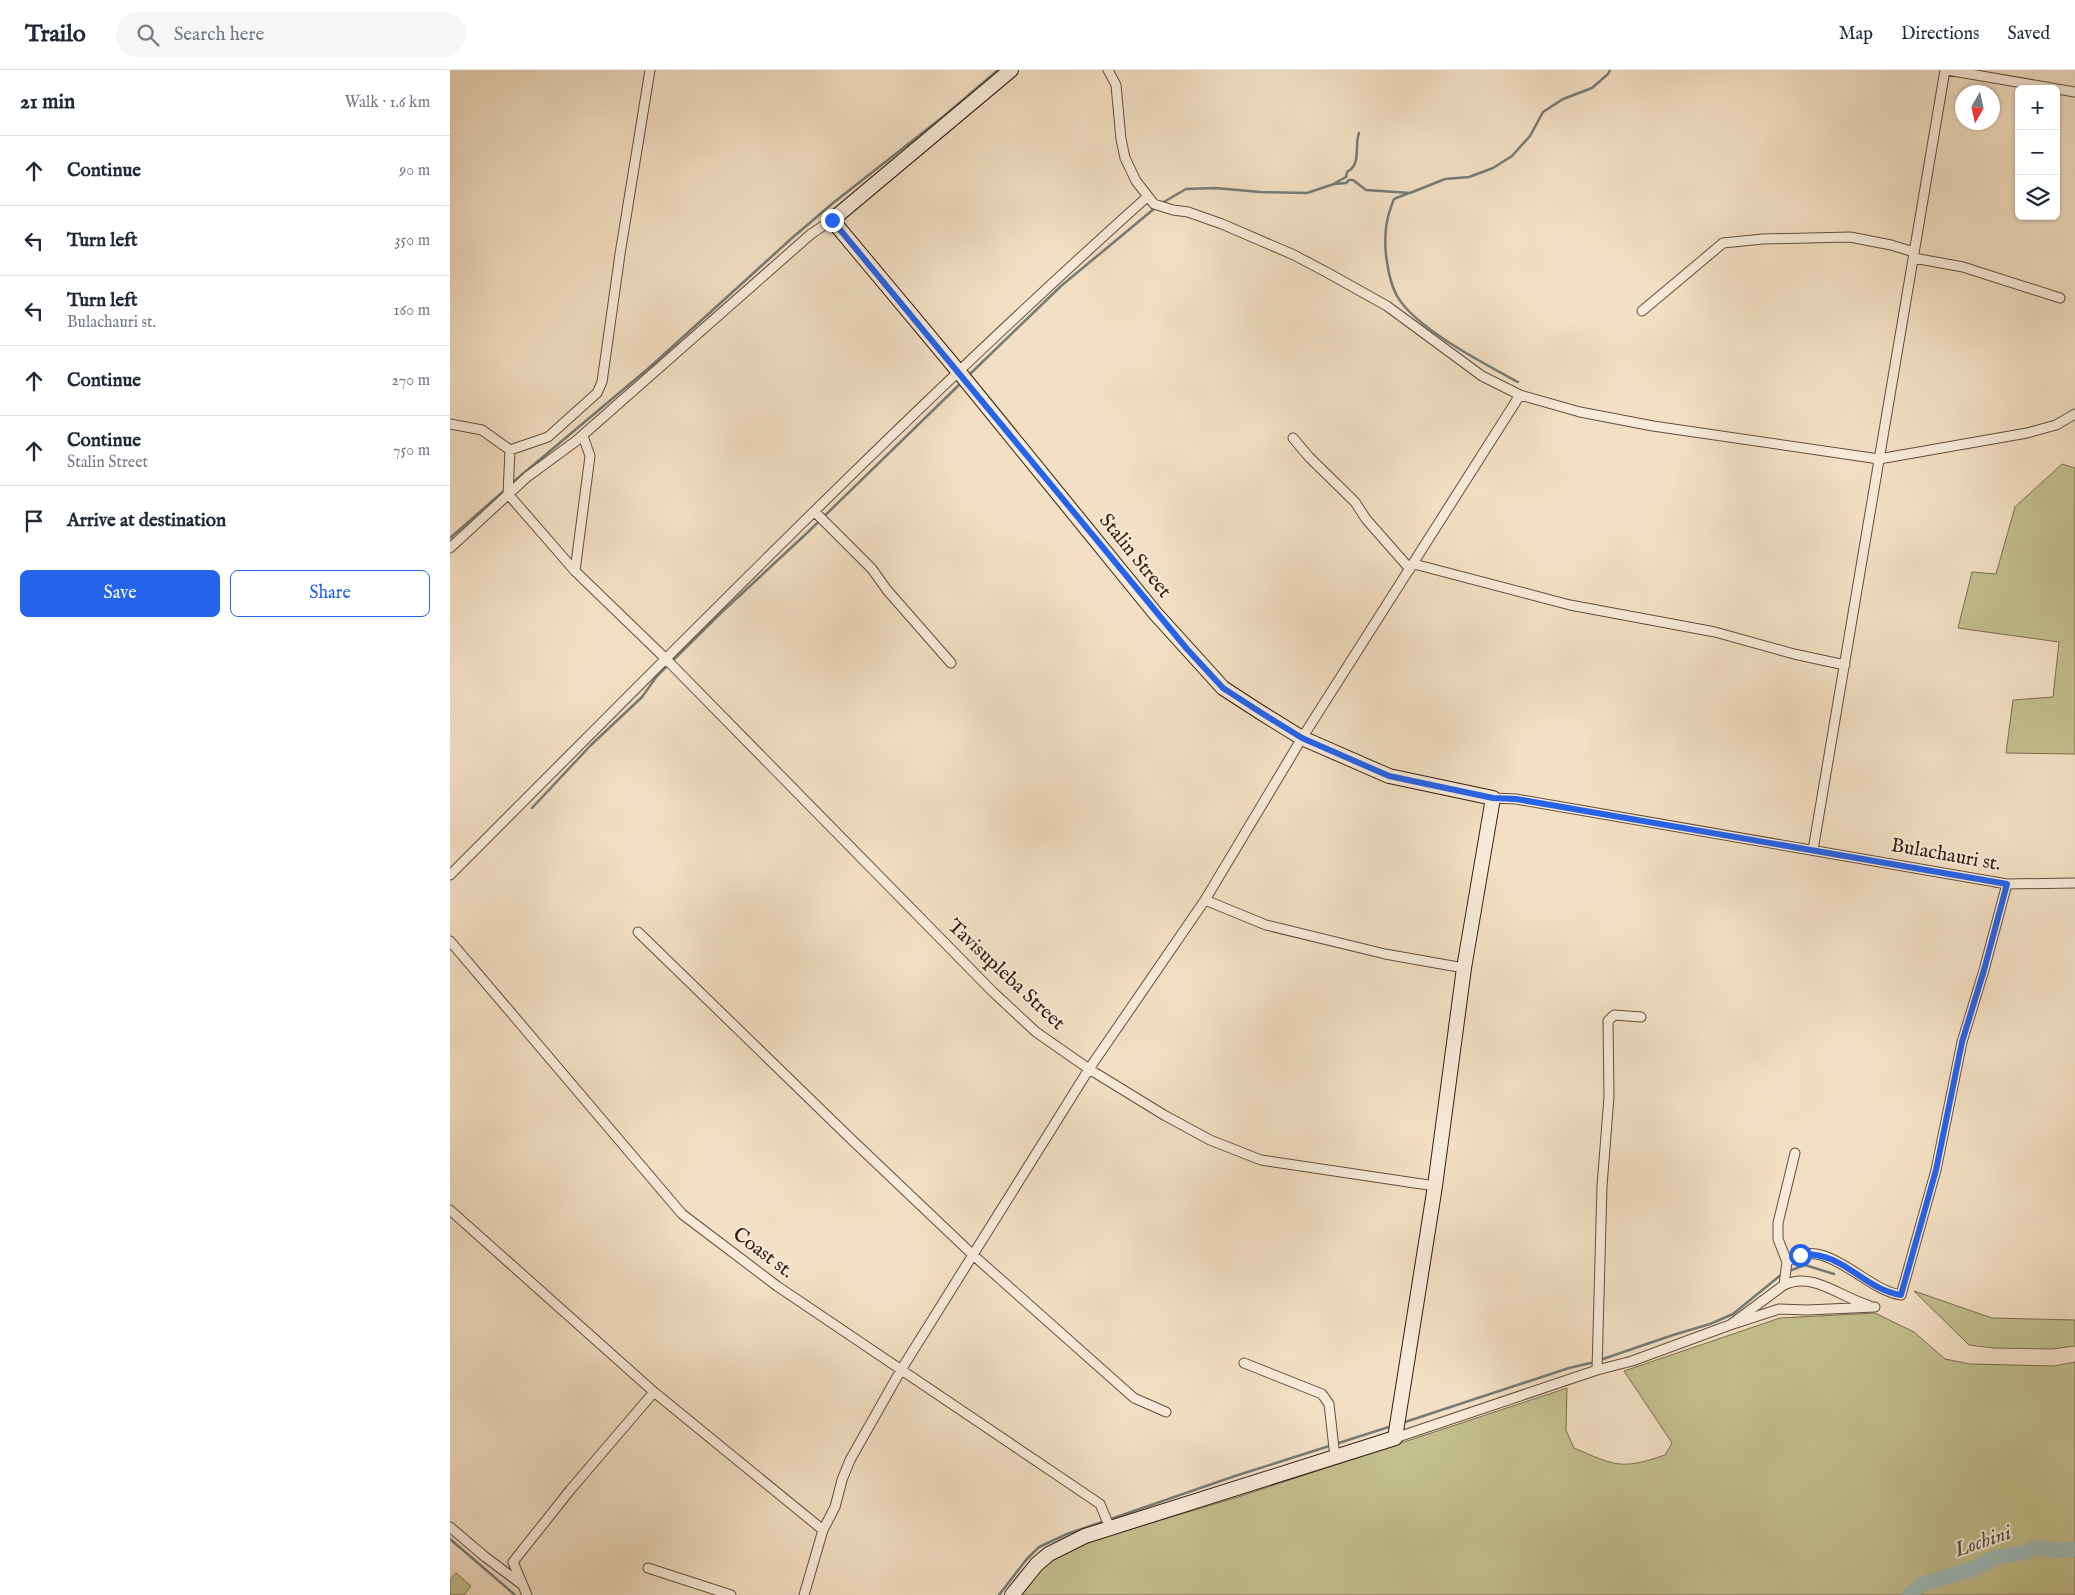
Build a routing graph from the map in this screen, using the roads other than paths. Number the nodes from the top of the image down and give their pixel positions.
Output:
1 (650, 70) edge
2 (1011, 70) edge
3 (1108, 70) edge
4 (1946, 70) edge
5 (2075, 92) edge
6 (1147, 196) junction
7 (832, 220) junction
8 (1914, 255) junction
9 (2060, 298) dead end
10 (1642, 311) dead end
11 (959, 372) junction
12 (1520, 395) junction
13 (2075, 414) edge
14 (450, 424) edge
15 (583, 436) junction
16 (1293, 438) dead end
17 (510, 450) junction
18 (1879, 459) junction
19 (508, 494) junction
20 (815, 512) junction
21 (450, 548) edge
22 (1412, 566) junction
23 (575, 571) junction
24 (666, 659) junction
25 (951, 663) dead end
26 (1845, 664) junction
27 (1302, 738) junction
28 (1493, 798) junction
29 (1813, 850) junction
30 (450, 875) edge
31 (2075, 883) edge
32 (2007, 884) junction
33 (1204, 900) junction
34 (638, 932) dead end
35 (450, 941) edge
36 (1464, 968) junction
37 (1641, 1017) dead end
38 (1089, 1069) junction
39 (1796, 1152) dead end
40 (1435, 1186) junction
41 (450, 1210) edge
42 (972, 1254) junction
43 (1787, 1262) junction
44 (1784, 1285) junction
45 (1730, 1325) junction
46 (1244, 1363) dead end
47 (900, 1370) junction
48 (1596, 1370) junction
49 (654, 1392) junction
50 (1166, 1412) dead end
51 (1395, 1438) junction
52 (1335, 1457) junction
53 (450, 1527) edge
54 (1110, 1528) junction
55 (824, 1530) junction
56 (648, 1568) dead end
57 (520, 1583) junction
58 (527, 1595) edge
59 (732, 1595) edge
60 (804, 1595) edge
61 (1012, 1595) edge

1 - 17 street
2 - 7 street
3 - 6 street
4 - 5 street
4 - 8 street
6 - 11 street
6 - 12 street
7 - 11 street, Stalin Street
7 - 15 street
8 - 9 street
8 - 10 street
8 - 18 street
11 - 20 street
11 - 27 street, Stalin Street
12 - 18 street
12 - 22 street
13 - 18 street
14 - 17 street
15 - 19 street
15 - 23 street
16 - 22 street
17 - 19 street
18 - 26 street
19 - 21 street
19 - 23 street, Tavisupleba Street
20 - 24 street
20 - 25 street
22 - 26 street
22 - 27 street
23 - 24 street, Tavisupleba Street
24 - 30 street
24 - 38 street, Tavisupleba Street
26 - 29 street
27 - 28 street, Stalin Street
27 - 33 street
28 - 29 street, Bulachauri st.
28 - 36 street
29 - 32 street, Bulachauri st.
31 - 32 street, Bulachauri st.
32 - 43 street
33 - 36 street
33 - 38 street
34 - 42 street
35 - 47 street, Coast st.
36 - 40 street
37 - 48 street
38 - 40 street, Tavisupleba Street
38 - 42 street
39 - 43 street
40 - 51 street
41 - 49 street
42 - 47 street
42 - 50 street
43 - 44 street
44 - 45 street
44 - 45 street
45 - 48 street
46 - 52 street
47 - 54 street, Coast st.
47 - 55 street
48 - 51 street
49 - 55 street
49 - 57 street
51 - 52 street
52 - 54 street
53 - 57 street
54 - 61 street
55 - 60 street
56 - 59 street
57 - 58 street

